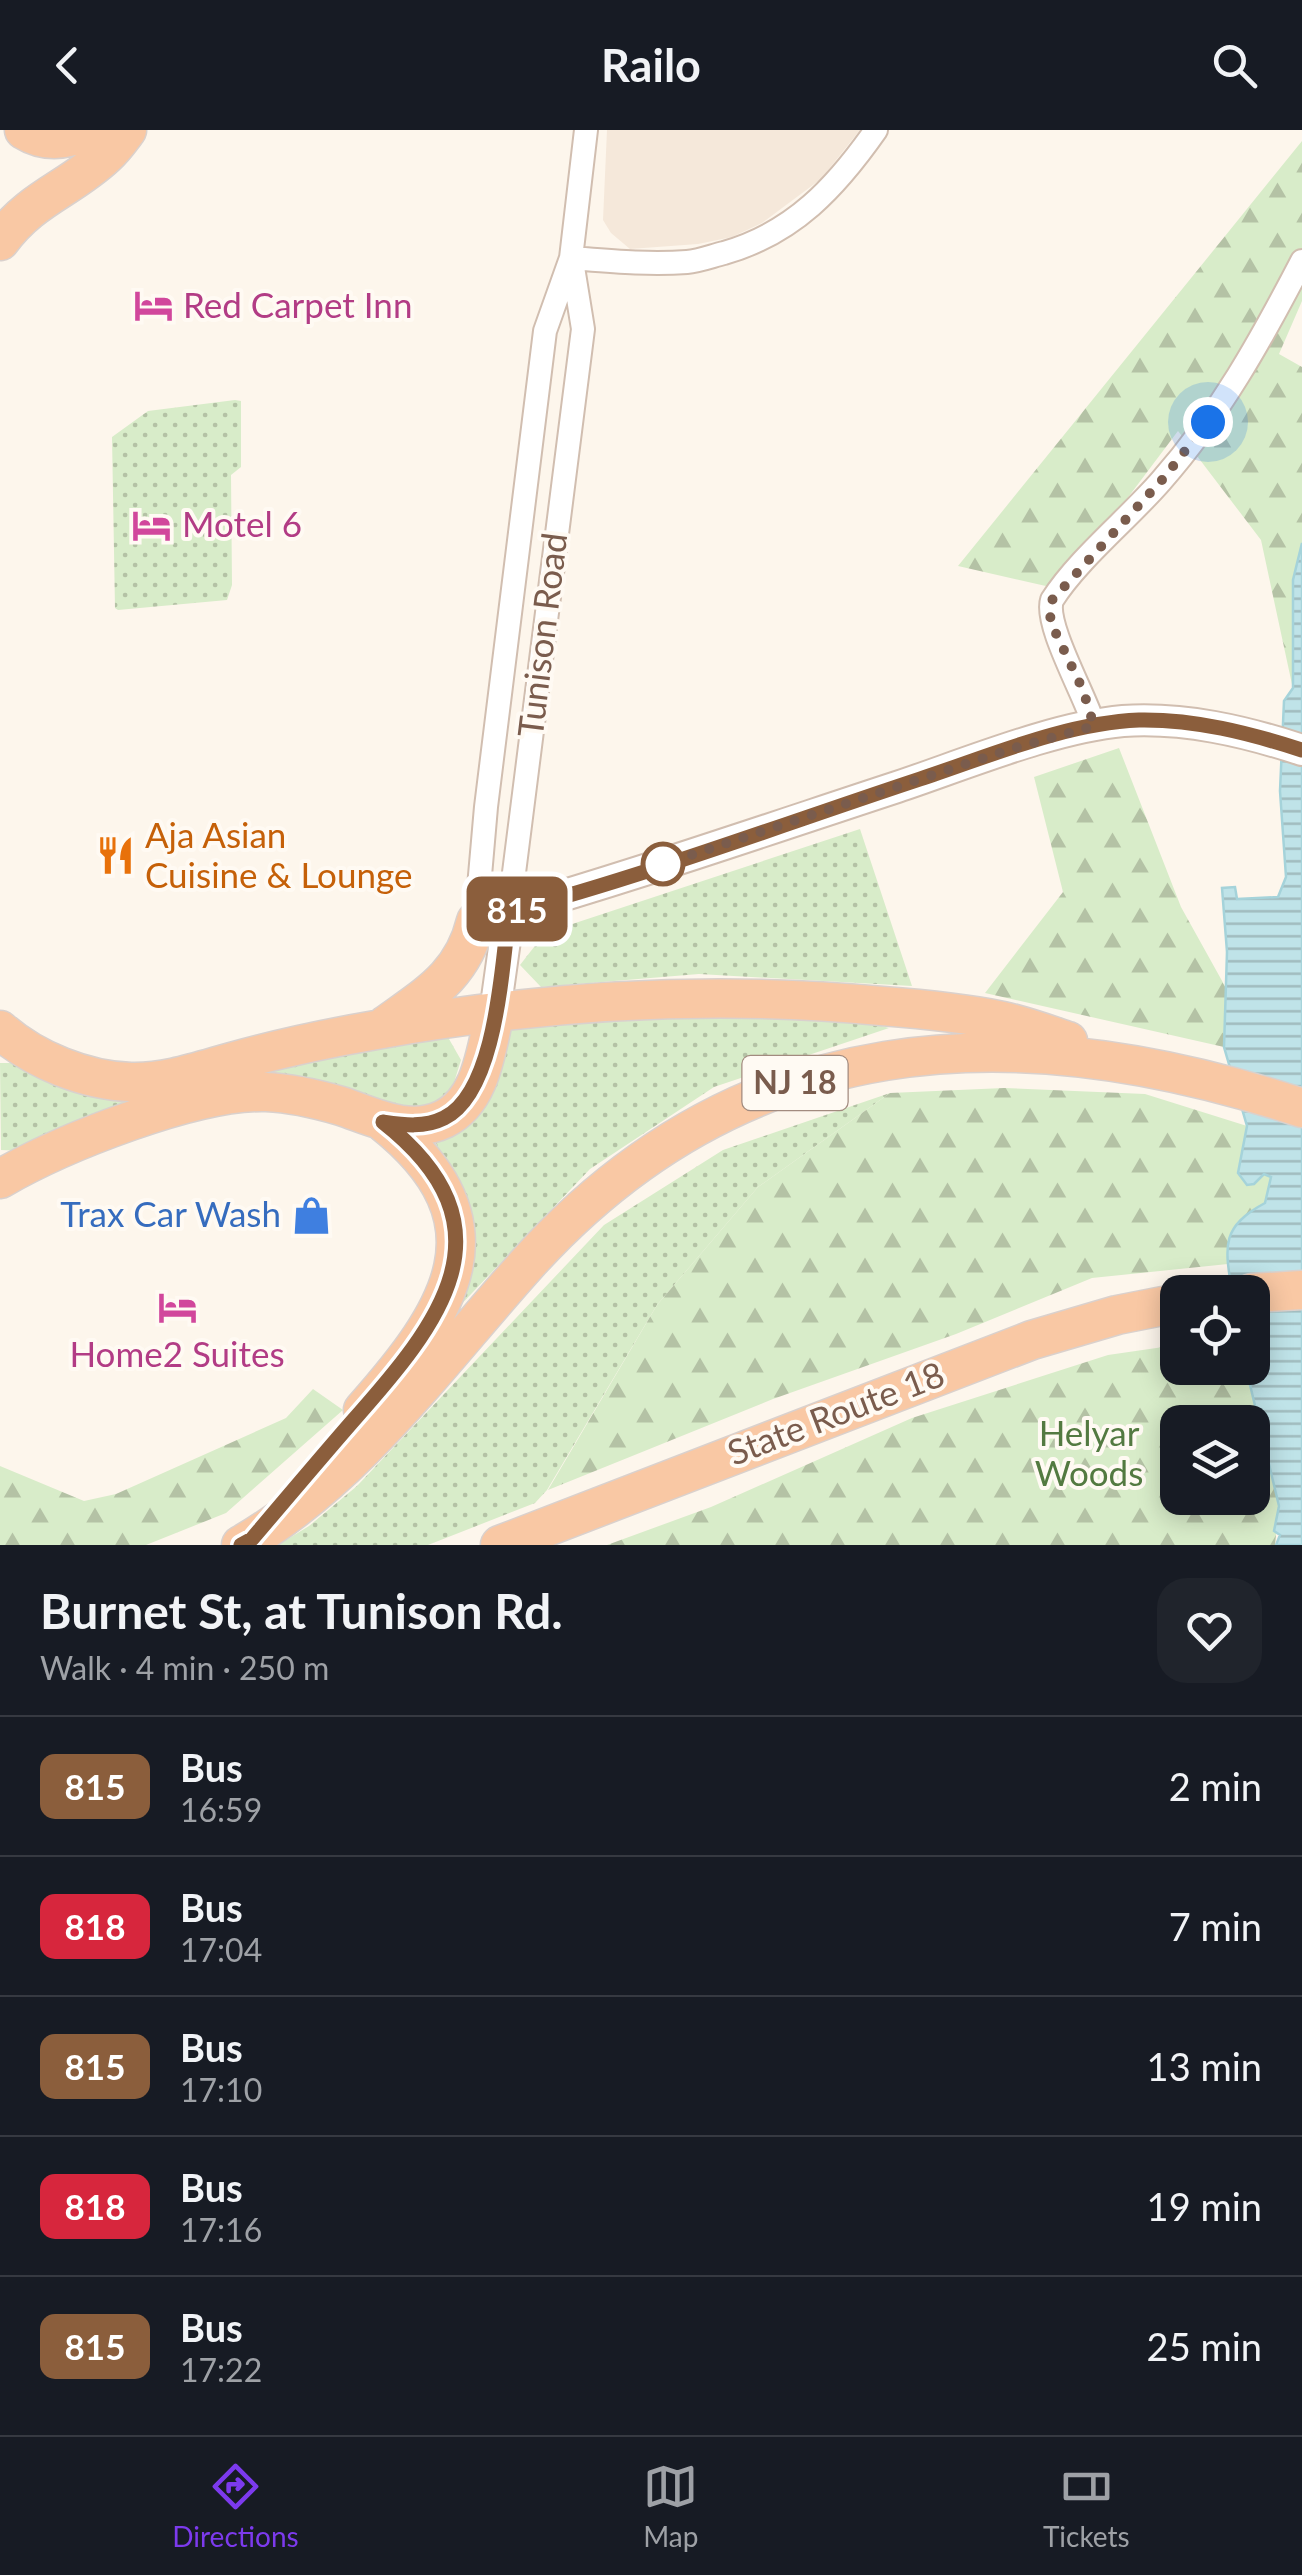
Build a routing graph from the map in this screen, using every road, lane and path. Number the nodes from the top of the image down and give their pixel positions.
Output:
1 (24, 130) edge
2 (88, 130) edge
3 (127, 130) edge
4 (586, 130) edge
5 (876, 130) edge
6 (0, 241) edge
7 (571, 258) junction
8 (1302, 261) edge
9 (506, 642) junction
10 (542, 647) junction
11 (1094, 726) junction
12 (1289, 746) edge
13 (492, 916) junction
14 (495, 1012) junction
15 (380, 1029) junction
16 (5, 1040) edge
17 (1157, 1068) junction
18 (1302, 1108) edge
19 (383, 1122) junction
20 (9, 1168) edge
21 (1302, 1290) edge
22 (1270, 1292) edge
23 (1160, 1307) edge
24 (594, 1508) junction
25 (246, 1542) edge
26 (500, 1545) edge
27 (543, 1545) edge

1 - 2 highway
3 - 6 highway
4 - 7 street, Tunison Road
5 - 7 street
7 - 9 street, Tunison Road
7 - 10 street, Tunison Road
8 - 11 street
9 - 10 street
9 - 13 street, Tunison Road
10 - 13 street, Tunison Road
11 - 12 street
11 - 13 street
13 - 14 street, Tunison Road
13 - 15 highway
14 - 15 highway
14 - 17 highway
14 - 19 highway
15 - 16 highway
17 - 18 highway, NJ 18
17 - 25 highway, NJ 18
19 - 20 highway
19 - 25 highway
21 - 22 highway
23 - 24 highway, State Route 18
24 - 26 highway, State Route 18
24 - 27 highway

